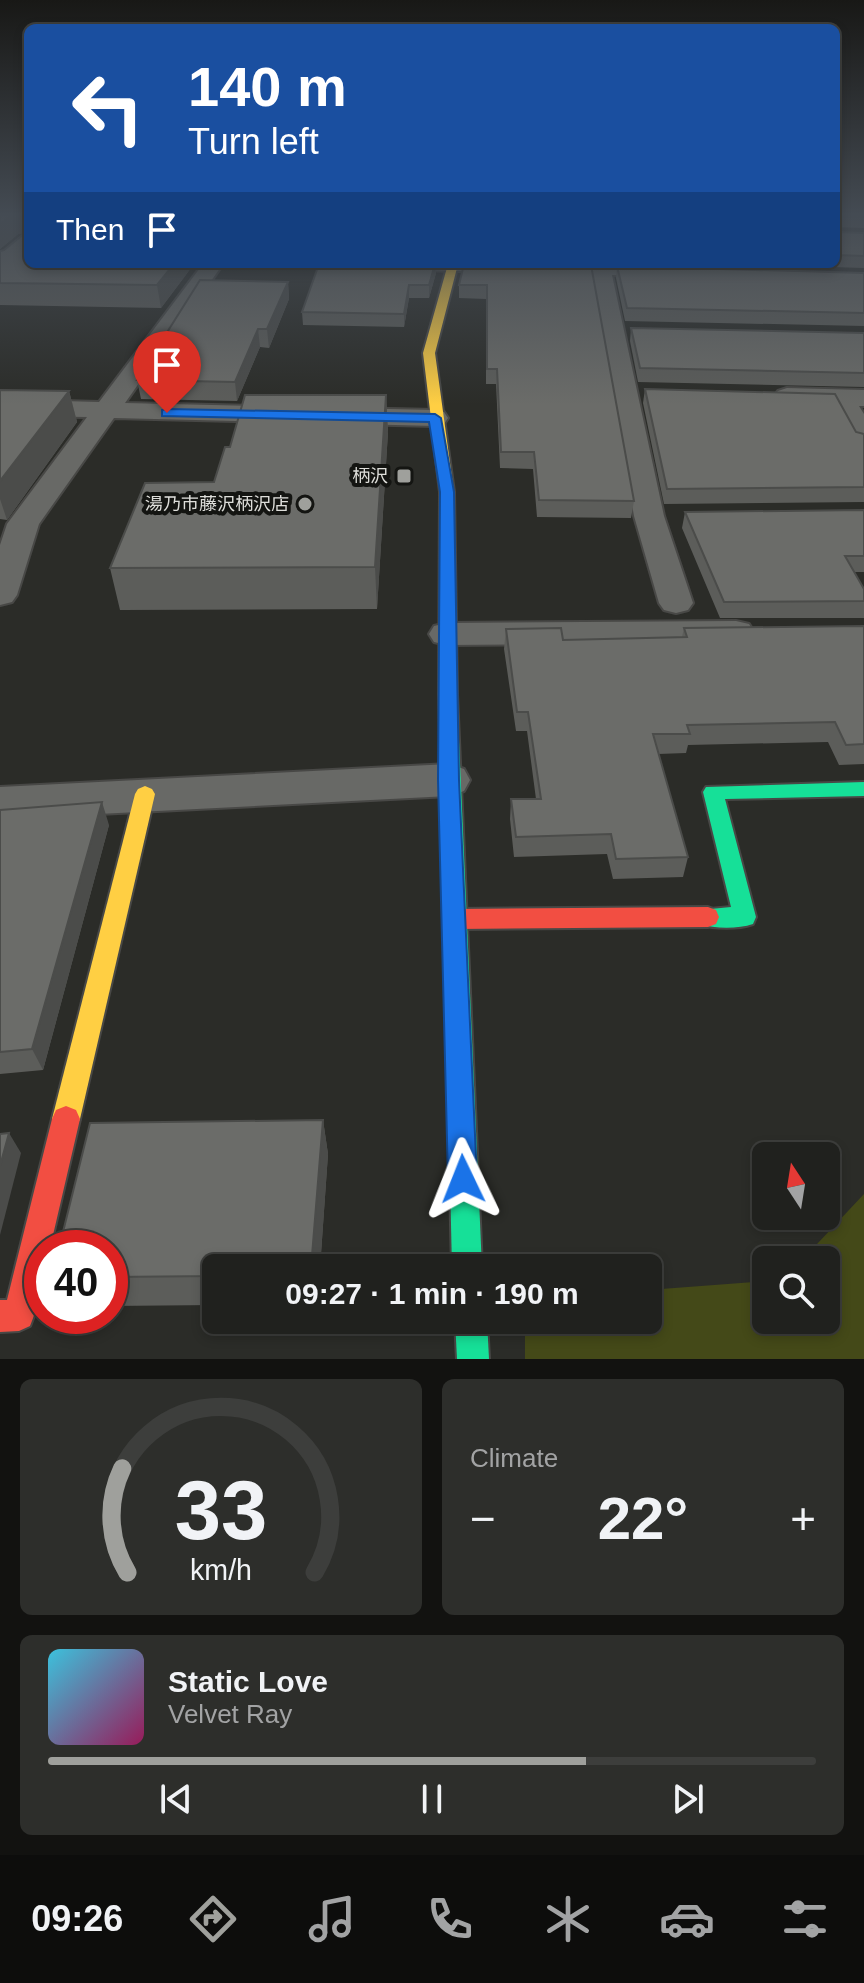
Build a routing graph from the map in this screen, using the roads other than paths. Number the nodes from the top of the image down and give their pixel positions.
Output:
1 (203, 278) edge
2 (448, 278) edge
3 (602, 278) edge
4 (612, 331) junction
5 (644, 331) edge
6 (625, 392) junction
7 (656, 393) edge
8 (765, 396) edge
9 (853, 398) edge
10 (25, 408) edge
11 (107, 412) junction
12 (435, 418) junction
13 (864, 439) edge
14 (0, 595) edge
15 (676, 603) dead end
16 (771, 631) edge
17 (447, 634) junction
18 (449, 780) junction
19 (864, 789) edge
20 (145, 794) junction
21 (0, 803) edge
22 (455, 919) junction
23 (467, 1254) edge
24 (0, 1316) edge
25 (472, 1334) edge
26 (473, 1359) edge

1 - 11 street
2 - 12 street
3 - 4 street
4 - 5 street
4 - 6 street
6 - 7 street
6 - 15 street
8 - 9 street
9 - 13 street
10 - 11 street
11 - 12 street
11 - 14 street
12 - 17 street
16 - 17 street
17 - 18 street
18 - 20 street
18 - 22 street
19 - 22 street
20 - 21 street
20 - 24 street
22 - 23 street
25 - 26 street

